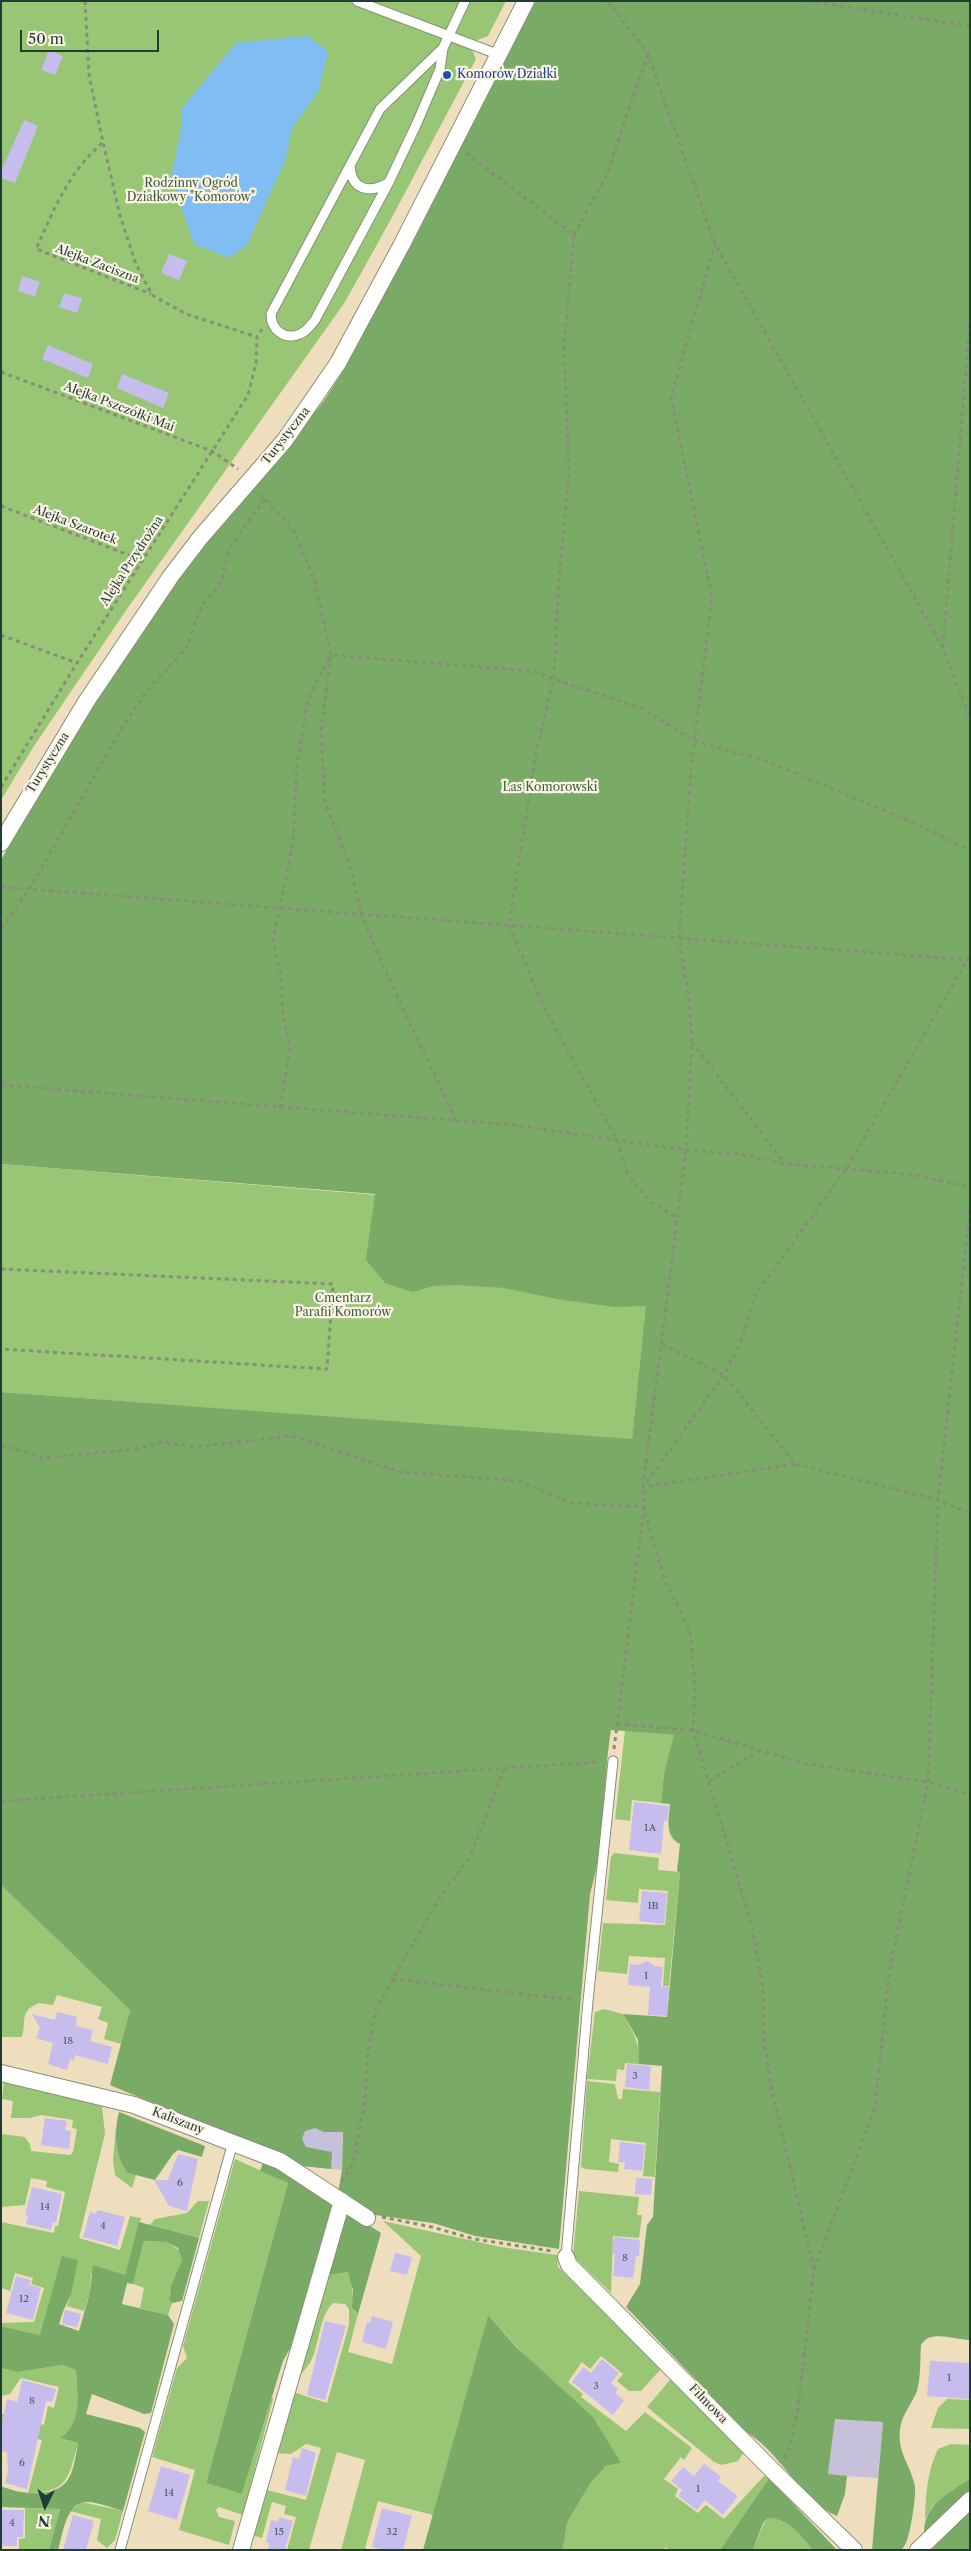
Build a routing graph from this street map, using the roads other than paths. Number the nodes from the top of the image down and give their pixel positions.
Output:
1 (356, 1) edge
2 (465, 1) edge
3 (526, 1) edge
4 (449, 35) junction
5 (443, 48) junction
6 (497, 54) junction
7 (350, 165) junction
8 (389, 182) junction
9 (1, 843) edge
10 (613, 1761) road end
11 (1, 2073) edge
12 (233, 2142) junction
13 (338, 2198) junction
14 (367, 2218) road end
15 (566, 2257) joint
16 (970, 2500) edge
17 (120, 2550) edge
18 (241, 2550) edge
19 (854, 2550) edge
20 (918, 2550) edge

1 - 4 lane
2 - 4 lane
3 - 6 street, Turystyczna
4 - 5 lane
4 - 6 lane
5 - 7 lane
5 - 8 lane
6 - 9 street, Turystyczna
7 - 8 lane
7 - 8 lane
10 - 15 lane
11 - 12 street, Kaliszany
12 - 13 street, Kaliszany
12 - 17 lane
13 - 14 street, Kaliszany
13 - 18 street
15 - 19 street, Filmowa
16 - 20 street

